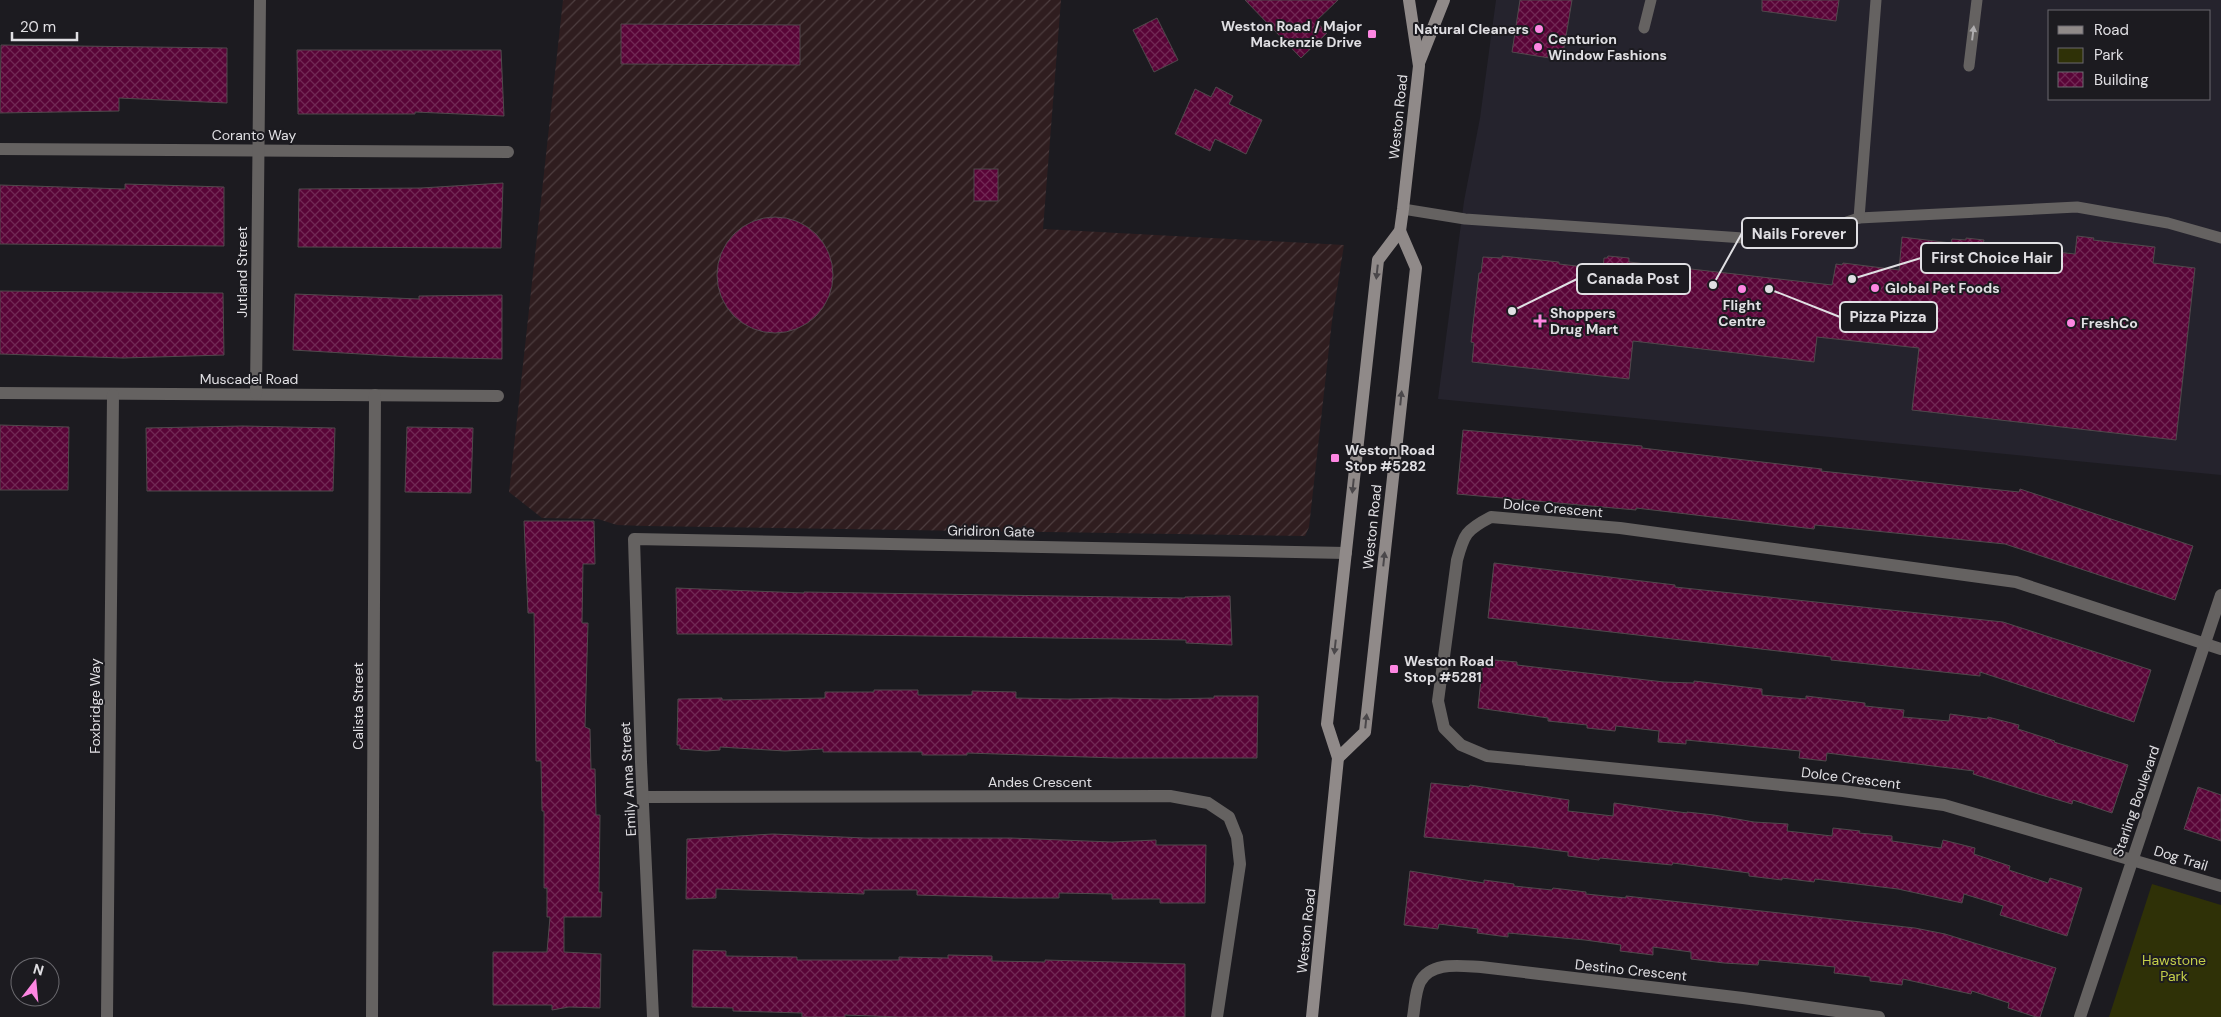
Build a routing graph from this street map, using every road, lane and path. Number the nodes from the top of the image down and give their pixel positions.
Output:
1 (260, 0) edge
2 (1410, 0) edge
3 (1444, 0) edge
4 (1651, 0) edge
5 (1876, 0) edge
6 (1977, 0) edge
7 (1644, 28) dead end
8 (1419, 66) junction
9 (1969, 66) dead end
10 (0, 149) edge
11 (258, 150) junction
12 (508, 152) dead end
13 (1403, 209) junction
14 (1859, 218) junction
15 (1400, 231) junction
16 (2221, 238) edge
17 (0, 393) edge
18 (256, 394) junction
19 (113, 395) junction
20 (375, 395) junction
21 (498, 396) dead end
22 (634, 539) joint
23 (1346, 554) junction
24 (2221, 595) edge
25 (2204, 644) junction
26 (2221, 649) edge
27 (1338, 758) junction
28 (643, 797) junction
29 (2132, 858) junction
30 (2221, 886) edge
31 (107, 1017) edge
32 (372, 1017) edge
33 (653, 1017) edge
34 (1217, 1017) edge
35 (1312, 1017) edge
36 (1413, 1017) edge
37 (1879, 1017) edge
38 (2080, 1017) edge

1 - 11 street, Jutland Street
2 - 8 main road, Weston Road
3 - 8 main road, Weston Road
4 - 7 lane
5 - 14 lane
9 -> 6 lane
8 - 13 main road, Weston Road
10 - 11 street, Coranto Way
11 - 12 street, Coranto Way
11 - 18 street, Jutland Street
13 - 14 lane
13 - 15 main road, Weston Road
14 - 16 lane
15 -> 23 main road, Weston Road
27 -> 15 main road, Weston Road
17 - 19 street, Muscadel Road
18 - 19 street, Muscadel Road
18 - 20 street, Muscadel Road
19 - 31 street, Foxbridge Way
20 - 21 street, Muscadel Road
20 - 32 street, Calista Street
22 - 23 street, Gridiron Gate
22 - 28 street, Emily Anna Street
23 -> 27 main road, Weston Road
24 - 25 street, Starling Boulevard
25 - 26 street, Dolce Crescent
25 - 29 street, Starling Boulevard
25 - 29 street, Dolce Crescent
27 - 35 main road, Weston Road
28 - 33 street, Emily Anna Street
28 - 34 street, Andes Crescent
29 - 30 street, Dog Trail
29 - 38 street, Starling Boulevard
36 - 37 street, Destino Crescent

